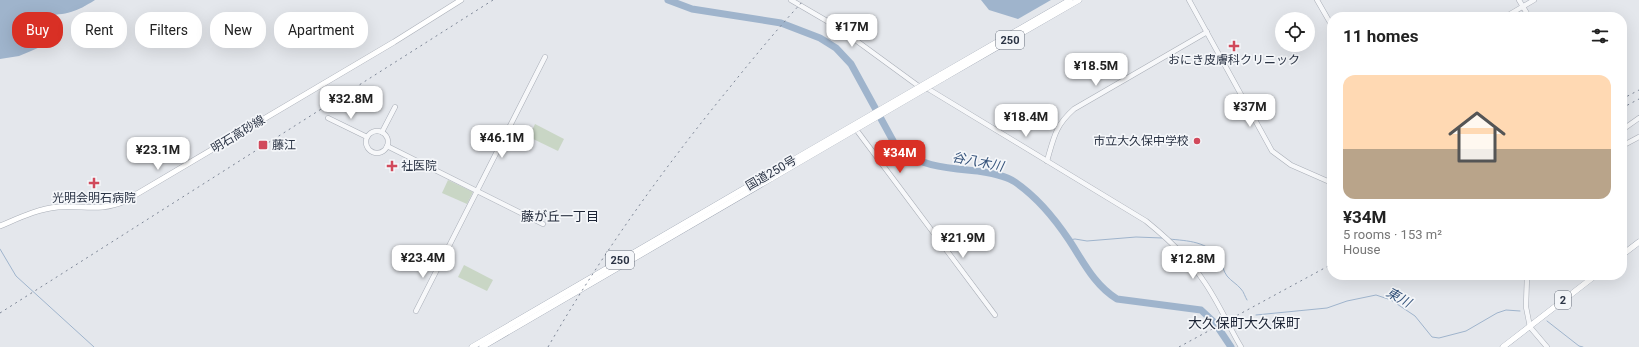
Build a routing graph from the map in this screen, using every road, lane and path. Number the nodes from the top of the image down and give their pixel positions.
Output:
1 (461, 0) edge
2 (791, 0) edge
3 (1070, 0) edge
4 (1079, 0) edge
5 (1189, 0) edge
6 (1317, 0) edge
7 (1519, 0) edge
8 (1534, 0) edge
9 (1523, 7) junction
10 (1514, 12) edge
11 (1526, 12) edge
12 (1327, 17) edge
13 (1207, 32) junction
14 (545, 57) dead end
15 (941, 77) junction
16 (395, 107) dead end
17 (328, 118) dead end
18 (1639, 118) edge
19 (1627, 126) edge
20 (382, 132) junction
21 (858, 132) dead end
22 (367, 137) junction
23 (1639, 137) edge
24 (1627, 143) edge
25 (387, 146) junction
26 (1047, 161) junction
27 (771, 176) junction
28 (1327, 181) edge
29 (477, 191) junction
30 (543, 224) dead end
31 (0, 226) edge
32 (1639, 242) edge
33 (1627, 251) edge
34 (1527, 280) edge
35 (1590, 280) edge
36 (416, 311) dead end
37 (995, 315) dead end
38 (1530, 327) junction
39 (472, 347) edge
40 (482, 347) edge
41 (1241, 347) edge
42 (1503, 347) edge
43 (1547, 347) edge

1 - 31 main road, 明石高砂線
2 - 26 street
3 - 15 highway, 国道250号 / 250
4 - 15 highway, 国道250号 / 250
5 - 13 street
6 - 12 street
7 - 9 street
8 - 9 street
9 - 10 street
9 - 11 street
13 - 26 street
13 - 28 street
14 - 29 street
15 - 27 highway, 国道250号 / 250, bridge
16 - 20 street
17 - 22 street
18 - 19 street
20 - 22 street
20 - 25 street
21 - 37 street
22 - 25 street
23 - 24 street
25 - 29 street
26 - 41 street
27 - 39 highway, 国道250号 / 250
27 - 40 highway, 国道250号 / 250
29 - 30 street
29 - 36 street
32 - 33 highway
34 - 38 street
35 - 38 highway, 2
38 - 42 highway, 2
38 - 43 street

